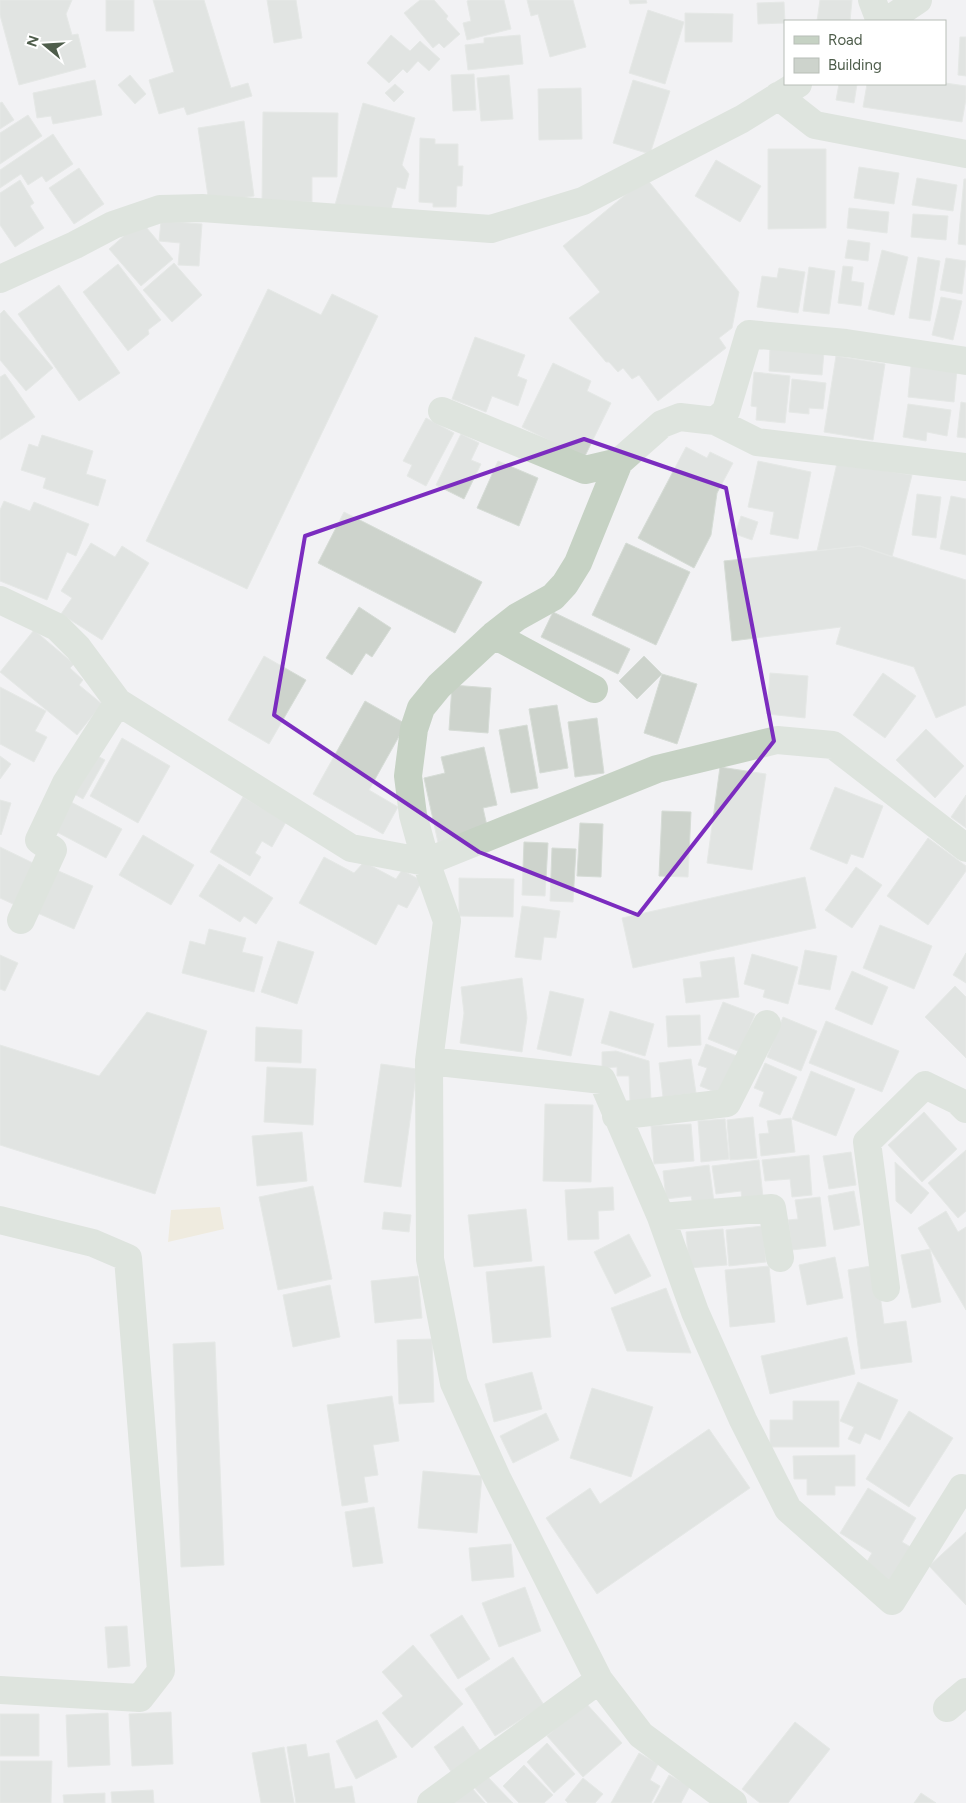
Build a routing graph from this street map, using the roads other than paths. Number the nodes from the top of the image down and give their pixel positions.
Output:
1 (872, 0) edge
2 (918, 0) edge
3 (880, 20) edge
4 (888, 20) edge
5 (788, 90) edge
6 (966, 154) edge
7 (2, 272) edge
8 (966, 362) edge
9 (442, 411) dead end
10 (715, 421) junction
11 (619, 462) junction
12 (966, 467) edge
13 (0, 600) edge
14 (494, 635) junction
15 (594, 689) dead end
16 (118, 702) junction
17 (966, 848) edge
18 (426, 862) junction
19 (21, 920) dead end
20 (767, 1024) dead end
21 (429, 1061) junction
22 (966, 1109) edge
23 (616, 1116) junction
24 (661, 1217) junction
25 (0, 1220) edge
26 (780, 1258) dead end
27 (886, 1288) dead end
28 (966, 1492) edge
29 (599, 1680) junction
30 (0, 1690) edge
31 (432, 1803) edge
32 (733, 1803) edge

1 - 3 street
2 - 4 street
5 - 6 street
5 - 7 street
8 - 10 street
9 - 11 street
10 - 11 street
10 - 12 street
11 - 14 street
13 - 16 street
14 - 15 street
14 - 18 street
16 - 18 street
16 - 19 street
17 - 18 street
18 - 21 street
20 - 23 street
21 - 23 street
21 - 29 street
22 - 27 street
23 - 24 street
24 - 26 street
24 - 28 street
25 - 30 street
29 - 31 street
29 - 32 street

